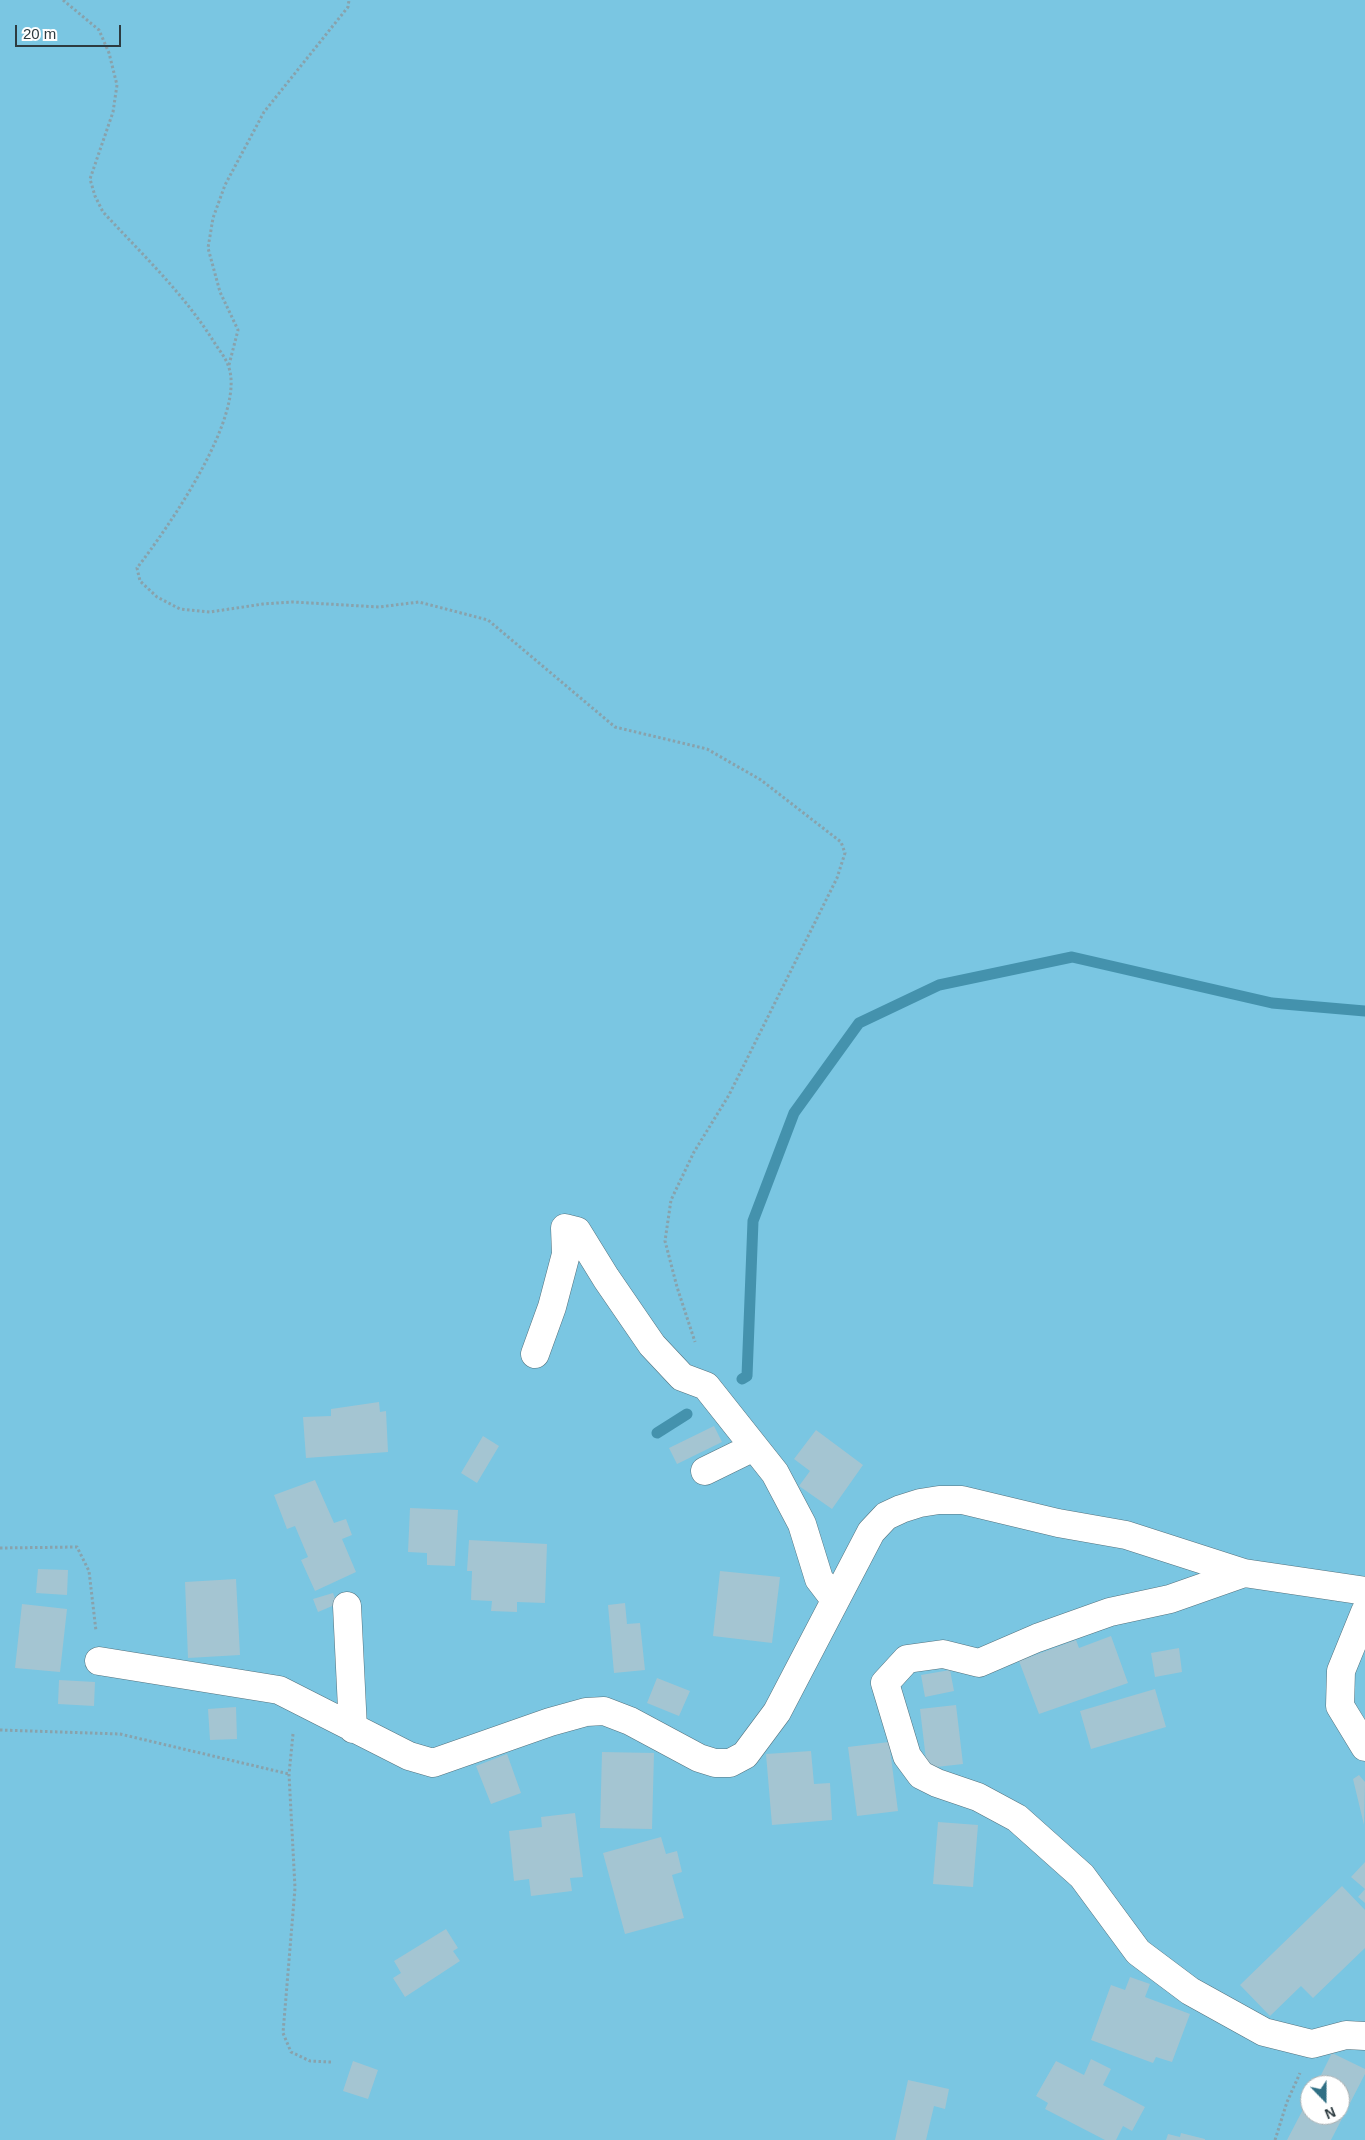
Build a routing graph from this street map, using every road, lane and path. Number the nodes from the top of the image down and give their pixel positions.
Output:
1 (63, 0) edge
2 (349, 0) edge
3 (229, 365) junction
4 (534, 1354) dead end
5 (706, 1386) junction
6 (754, 1447) junction
7 (706, 1471) dead end
8 (0, 1548) edge
9 (1244, 1572) junction
10 (1365, 1591) edge
11 (835, 1600) junction
12 (347, 1606) dead end
13 (1365, 1612) edge
14 (99, 1661) joint
15 (313, 1708) junction
16 (353, 1729) junction
17 (0, 1730) edge
18 (1365, 1747) edge
19 (289, 1774) junction
20 (1365, 2036) edge
21 (1312, 2044) junction
22 (331, 2062) dead end
23 (1274, 2140) edge

1 - 3 path
2 - 3 path
3 - 5 path
4 - 5 street
5 - 6 street
6 - 7 street
6 - 11 street
8 - 14 path
9 - 10 street
9 - 11 street
9 - 21 street
11 - 16 street
12 - 16 street
13 - 18 street
14 - 15 street
15 - 16 street
15 - 19 path
17 - 19 path
19 - 22 path
20 - 21 street
21 - 23 path

